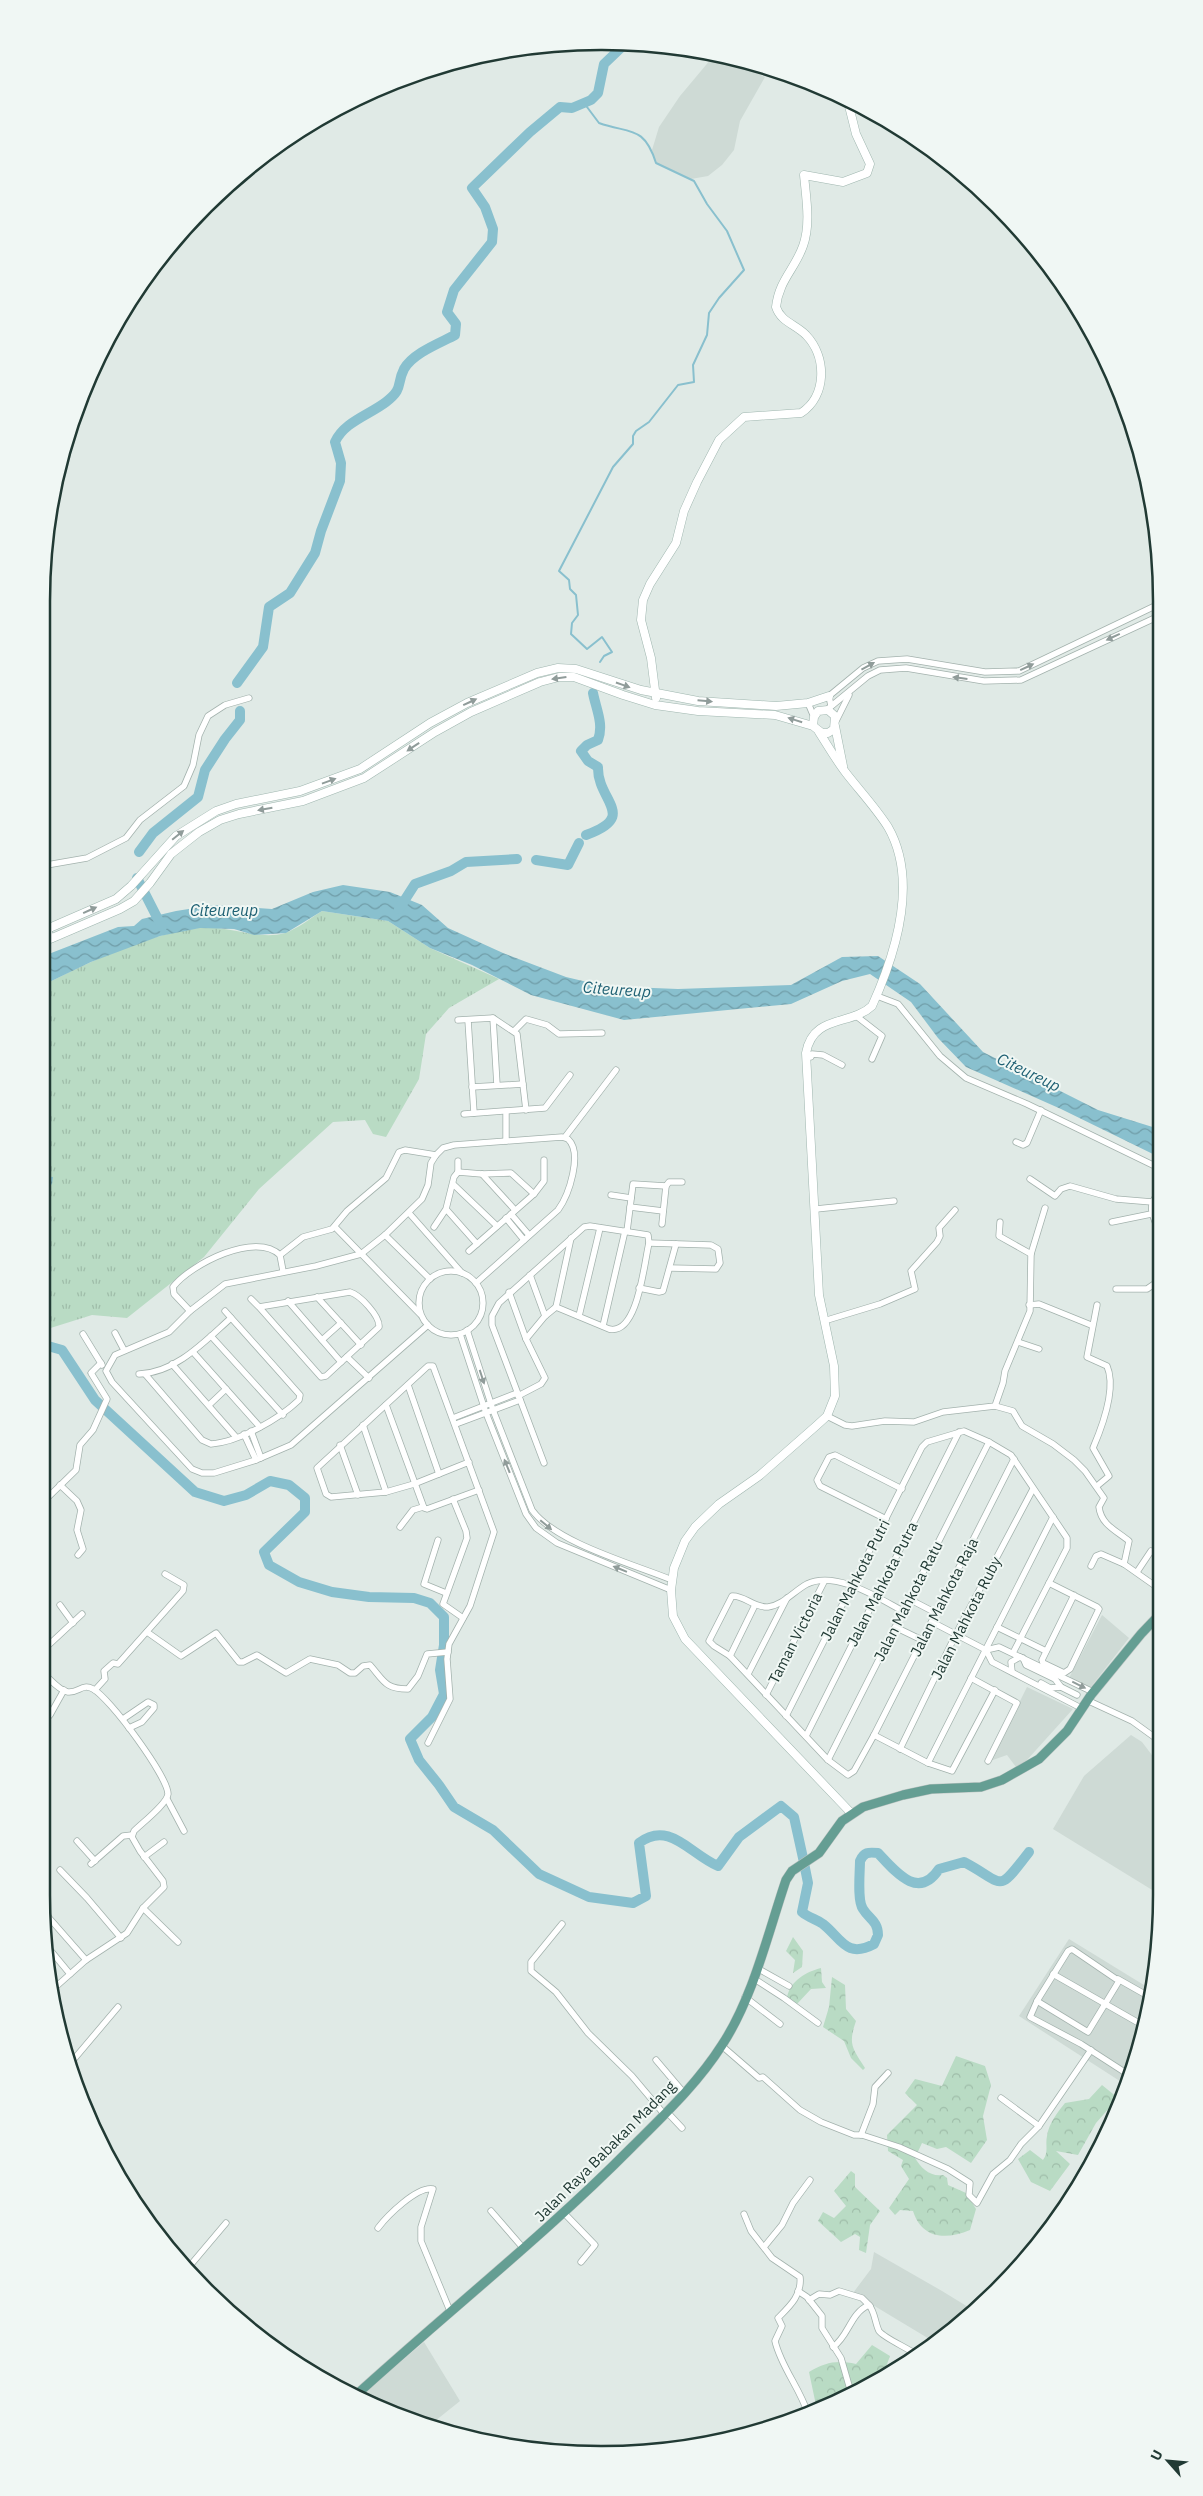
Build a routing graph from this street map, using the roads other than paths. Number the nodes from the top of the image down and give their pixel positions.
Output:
1 (850, 110) edge
2 (1153, 607) edge
3 (1153, 619) edge
4 (850, 693) junction
5 (656, 694) junction
6 (829, 696) junction
7 (249, 698) dead end
8 (808, 703) junction
9 (655, 705) junction
10 (829, 708) junction
11 (814, 717) junction
12 (836, 723) junction
13 (816, 729) junction
14 (844, 770) junction
15 (50, 864) edge
16 (50, 927) edge
17 (50, 939) edge
18 (878, 993) junction
19 (855, 1015) junction
20 (493, 1018) junction
21 (458, 1020) dead end
22 (468, 1020) junction
23 (514, 1030) junction
24 (602, 1033) dead end
25 (807, 1057) junction
26 (872, 1058) dead end
27 (842, 1065) dead end
28 (616, 1070) dead end
29 (570, 1075) dead end
30 (523, 1084) junction
31 (497, 1085) junction
32 (472, 1087) junction
33 (526, 1110) junction
34 (1041, 1110) junction
35 (506, 1112) junction
36 (464, 1114) dead end
37 (474, 1114) junction
38 (565, 1138) junction
39 (506, 1141) junction
40 (1016, 1142) dead end
41 (436, 1155) junction
42 (544, 1160) dead end
43 (458, 1161) dead end
44 (1153, 1165) edge
45 (458, 1172) junction
46 (482, 1174) junction
47 (1030, 1179) dead end
48 (682, 1182) dead end
49 (453, 1184) junction
50 (666, 1186) junction
51 (534, 1194) junction
52 (611, 1195) dead end
53 (631, 1198) junction
54 (894, 1201) dead end
55 (1152, 1202) joint
56 (630, 1207) junction
57 (1045, 1208) dead end
58 (816, 1209) junction
59 (446, 1210) junction
60 (955, 1210) dead end
61 (664, 1211) junction
62 (409, 1213) junction
63 (511, 1214) junction
64 (1151, 1214) junction
65 (1153, 1218) edge
66 (1000, 1222) dead end
67 (1112, 1222) dead end
68 (662, 1224) dead end
69 (497, 1226) junction
70 (335, 1227) junction
71 (434, 1227) dead end
72 (600, 1228) junction
73 (626, 1231) junction
74 (385, 1235) junction
75 (530, 1236) junction
76 (571, 1238) junction
77 (524, 1240) junction
78 (649, 1243) junction
79 (477, 1244) junction
80 (676, 1244) junction
81 (469, 1251) dead end
82 (361, 1254) junction
83 (1031, 1254) junction
84 (280, 1255) junction
85 (670, 1268) junction
86 (282, 1271) junction
87 (462, 1273) junction
88 (530, 1274) junction
89 (430, 1279) junction
90 (476, 1283) junction
91 (1153, 1285) edge
92 (639, 1288) junction
93 (1116, 1289) dead end
94 (509, 1292) junction
95 (420, 1295) junction
96 (317, 1296) junction
97 (405, 1298) junction
98 (251, 1299) dead end
99 (288, 1301) junction
100 (1097, 1305) dead end
101 (1030, 1306) junction
102 (259, 1307) junction
103 (556, 1307) junction
104 (190, 1311) junction
105 (225, 1311) dead end
106 (422, 1316) junction
107 (545, 1316) junction
108 (579, 1316) junction
109 (231, 1318) junction
110 (824, 1321) junction
111 (341, 1323) junction
112 (1091, 1325) junction
113 (428, 1326) junction
114 (603, 1326) junction
115 (468, 1330) junction
116 (115, 1333) dead end
117 (83, 1334) dead end
118 (460, 1334) junction
119 (211, 1336) junction
120 (526, 1339) junction
121 (322, 1340) junction
122 (1018, 1342) junction
123 (361, 1345) junction
124 (1039, 1349) dead end
125 (124, 1350) junction
126 (193, 1352) junction
127 (348, 1357) junction
128 (342, 1362) junction
129 (101, 1363) junction
130 (172, 1364) junction
131 (106, 1372) junction
132 (369, 1378) junction
133 (408, 1385) junction
134 (226, 1389) junction
135 (518, 1396) junction
136 (208, 1405) junction
137 (386, 1405) junction
138 (483, 1406) junction
139 (995, 1406) junction
140 (492, 1407) junction
141 (486, 1413) junction
142 (283, 1415) junction
143 (827, 1416) junction
144 (453, 1418) junction
145 (456, 1424) junction
146 (363, 1425) junction
147 (260, 1427) junction
148 (247, 1432) junction
149 (959, 1432) junction
150 (236, 1437) junction
151 (989, 1442) junction
152 (340, 1444) junction
153 (258, 1459) junction
154 (1014, 1459) junction
155 (469, 1462) junction
156 (544, 1463) dead end
157 (439, 1474) junction
158 (414, 1484) junction
159 (60, 1485) junction
160 (1096, 1486) junction
161 (902, 1488) junction
162 (1034, 1489) junction
163 (479, 1490) junction
164 (386, 1492) junction
165 (50, 1495) edge
166 (358, 1495) junction
167 (453, 1499) junction
168 (423, 1507) junction
169 (1053, 1517) junction
170 (886, 1519) junction
171 (400, 1527) dead end
172 (438, 1540) dead end
173 (1152, 1551) dead end
174 (78, 1555) dead end
175 (1124, 1564) junction
176 (1091, 1566) dead end
177 (1137, 1572) junction
178 (165, 1574) dead end
179 (672, 1580) junction
180 (824, 1582) junction
181 (1049, 1583) junction
182 (1153, 1584) edge
183 (852, 1586) junction
184 (671, 1590) junction
185 (446, 1593) junction
186 (1074, 1595) junction
187 (787, 1598) junction
188 (876, 1598) junction
189 (909, 1599) junction
190 (60, 1605) dead end
191 (756, 1605) junction
192 (903, 1611) junction
193 (936, 1613) junction
194 (82, 1614) dead end
195 (463, 1618) junction
196 (74, 1622) junction
197 (932, 1622) junction
198 (1153, 1622) edge
199 (895, 1626) junction
200 (997, 1627) junction
201 (147, 1632) junction
202 (956, 1634) junction
203 (1021, 1639) junction
204 (922, 1640) junction
205 (50, 1644) edge
206 (986, 1650) junction
207 (1014, 1651) dead end
208 (1046, 1651) junction
209 (446, 1652) junction
210 (730, 1656) junction
211 (1021, 1657) junction
212 (1014, 1673) junction
213 (748, 1674) junction
214 (50, 1678) edge
215 (971, 1678) junction
216 (1061, 1687) junction
217 (64, 1690) junction
218 (96, 1690) junction
219 (995, 1690) junction
220 (1093, 1692) junction
221 (766, 1695) junction
222 (1077, 1695) dead end
223 (1091, 1702) dead end
224 (1081, 1708) junction
225 (50, 1715) edge
226 (786, 1716) junction
227 (123, 1719) junction
228 (129, 1728) junction
229 (874, 1735) junction
230 (1153, 1735) edge
231 (806, 1736) junction
232 (428, 1743) dead end
233 (900, 1749) junction
234 (828, 1760) junction
235 (988, 1761) dead end
236 (928, 1763) junction
237 (166, 1799) junction
238 (852, 1814) junction
239 (184, 1831) dead end
240 (132, 1835) junction
241 (77, 1841) dead end
242 (164, 1842) dead end
243 (144, 1857) junction
244 (60, 1870) dead end
245 (144, 1908) junction
246 (51, 1920) edge
247 (562, 1924) dead end
248 (121, 1938) junction
249 (178, 1942) dead end
250 (54, 1954) edge
251 (86, 1960) junction
252 (757, 1968) junction
253 (70, 1974) junction
254 (1053, 1974) junction
255 (753, 1978) junction
256 (1118, 1979) junction
257 (58, 1985) edge
258 (789, 1986) dead end
259 (1143, 1993) edge
260 (745, 1997) junction
261 (1037, 2001) junction
262 (1106, 2003) junction
263 (118, 2008) dead end
264 (1137, 2022) edge
265 (780, 2024) dead end
266 (818, 2024) dead end
267 (1088, 2032) junction
268 (1081, 2044) junction
269 (722, 2046) junction
270 (1091, 2050) junction
271 (75, 2057) edge
272 (656, 2060) dead end
273 (1124, 2072) edge
274 (888, 2073) dead end
275 (684, 2093) junction
276 (1001, 2098) dead end
277 (666, 2113) junction
278 (1039, 2126) junction
279 (682, 2128) dead end
280 (861, 2135) junction
281 (810, 2180) dead end
282 (491, 2210) dead end
283 (564, 2213) junction
284 (744, 2214) dead end
285 (226, 2223) dead end
286 (378, 2228) dead end
287 (764, 2247) junction
288 (524, 2249) junction
289 (581, 2262) dead end
290 (192, 2263) edge
291 (798, 2291) junction
292 (809, 2300) junction
293 (870, 2306) junction
294 (450, 2311) junction
295 (833, 2346) junction
296 (911, 2351) edge
297 (850, 2387) edge
298 (361, 2390) edge
299 (806, 2407) edge

1 - 5 street
6 -> 2 street
3 -> 4 street
4 - 10 street
4 - 12 street
5 -> 8 street
5 - 9 street
16 -> 5 street
6 - 8 street
6 - 10 street
7 - 15 street
8 - 11 street
13 -> 9 street
9 -> 17 street
10 - 11 street
10 - 12 street
11 - 13 street
12 - 13 street
12 - 14 street
13 - 14 street
14 - 18 street
18 - 19 street
18 - 34 street
19 - 25 street
19 - 26 street
20 - 22 street
20 - 23 street
20 - 31 street
21 - 22 street
22 - 32 street
23 - 24 street
23 - 30 street
25 - 27 street
25 - 58 street
28 - 38 street
29 - 33 street
30 - 31 street
30 - 33 street
31 - 32 street
32 - 37 street
33 - 35 street
34 - 40 street
34 - 44 street
35 - 37 street
35 - 39 street
36 - 37 street
38 - 39 street
38 - 75 street
39 - 41 street
41 - 62 street
41 - 70 street
42 - 51 street
43 - 45 street
45 - 46 street
45 - 49 street
46 - 51 street
46 - 63 street
47 - 55 street
48 - 50 street
49 - 59 street
49 - 69 street
50 - 53 street
50 - 61 street
51 - 63 street
52 - 53 street
53 - 56 street
54 - 58 street
55 - 64 street
56 - 61 street
56 - 73 street
57 - 83 street
58 - 110 street
59 - 71 street
59 - 79 street
60 - 110 street
61 - 68 street
62 - 74 street
62 - 87 street
63 - 69 street
63 - 75 street
63 - 77 street
64 - 65 street
64 - 67 street
66 - 83 street
69 - 79 street
70 - 82 street
70 - 84 street
72 - 73 street
72 - 76 street
72 - 108 street
73 - 78 street
73 - 114 street
74 - 82 street
74 - 89 street
75 - 77 street
76 - 88 street
76 - 103 street
77 - 90 street
78 - 80 street
78 - 92 street
79 - 81 street
80 - 85 street
80 - 85 street
82 - 86 street
82 - 97 street
83 - 101 street
84 - 86 street
84 - 104 street
85 - 92 street
86 - 104 street
87 - 89 street
87 - 90 street
88 - 94 street
88 - 107 street
89 - 95 street
90 - 115 street
91 - 93 street
92 - 114 street
94 - 120 street
94 - 135 street
95 - 97 street
95 - 106 street
96 - 99 street
96 - 111 street
96 - 123 street
97 - 106 street
98 - 102 street
99 - 102 street
99 - 121 street
100 - 112 street
101 - 112 street
101 - 122 street
102 - 128 street
103 - 107 street
103 - 108 street
104 - 125 street
105 - 109 street
106 - 113 street
107 - 120 street
108 - 114 street
109 - 119 street
109 - 142 street
110 - 143 street
111 - 121 street
111 - 123 street
112 - 160 street
113 - 118 street
113 - 132 street
115 - 118 street
115 -> 140 street
116 - 125 street
117 - 129 street
118 - 138 street
119 - 126 street
119 - 142 street
120 - 135 street
121 - 128 street
122 - 124 street
122 - 139 street
123 - 127 street
125 - 131 street
126 - 130 street
126 - 134 street
127 - 128 street
127 - 132 street
129 - 131 street
129 - 159 street
130 - 136 street
130 - 150 street
131 - 153 street
132 - 153 street
133 - 137 street
133 - 144 street
133 - 157 street
134 - 136 street
134 - 147 street
135 - 140 street
135 - 156 street
136 - 150 street
137 - 146 street
137 - 158 street
138 - 140 street
138 - 141 street
138 - 144 street
139 - 143 street
139 - 160 street
140 - 141 street
140 -> 179 street
141 - 145 street
184 -> 141 street
142 - 147 street
143 - 179 street
144 - 145 street
145 - 155 street
146 - 152 street
146 - 164 street
147 - 148 street
148 - 150 street
148 - 153 street
149 - 151 street
149 - 161 street, Jalan Mahkota Putri
149 - 188 street, Jalan Mahkota Putra
151 - 154 street
151 - 189 street, Jalan Mahkota Ratu
152 - 166 street
152 - 166 street
154 - 162 street
154 - 193 street, Jalan Mahkota Raja
155 - 157 street
155 - 163 street
157 - 158 street
158 - 164 street
158 - 168 street
159 - 165 street
159 - 174 street
160 - 175 street
161 - 170 street, Jalan Mahkota Putri
161 - 170 street
162 - 169 street
162 - 202 street, Jalan Mahkota Ruby
163 - 167 street
163 - 195 street
164 - 166 street
167 - 168 street
167 - 185 street
168 - 171 street
169 - 181 street
169 - 200 street
170 - 183 street, Jalan Mahkota Putri
172 - 185 street
173 - 177 street
175 - 176 street
175 - 177 street
177 - 182 street
178 - 201 street
179 - 184 street
180 - 183 street, Taman Victoria
180 - 187 street, Taman Victoria
180 - 221 street, Taman Victoria
181 - 186 street
181 - 203 street
183 - 188 street, Taman Victoria
183 - 226 street, Jalan Mahkota Putri
184 - 238 street
185 - 195 street
186 - 208 street
186 - 208 street
187 - 191 street, Taman Victoria
187 - 213 street
188 - 192 street, Taman Victoria
188 - 231 street, Jalan Mahkota Putra
189 - 192 street, Jalan Mahkota Ratu
189 - 193 street
190 - 196 street
191 - 210 street
191 - 210 street, Taman Victoria
192 - 199 street, Jalan Mahkota Ratu
193 - 197 street, Jalan Mahkota Raja
194 - 196 street
195 - 209 street
196 - 205 street
197 - 202 street
197 - 204 street, Jalan Mahkota Raja
198 - 220 main road
199 - 204 street
199 - 234 street, Jalan Mahkota Ratu
200 - 203 street
200 - 206 street
201 - 209 street
201 - 218 street
202 - 206 street
202 - 233 street, Jalan Mahkota Ruby
203 - 207 street
203 - 208 street
204 - 229 street, Jalan Mahkota Raja
206 - 211 street
206 - 212 street
206 - 215 street
209 - 232 street
210 - 213 street, Taman Victoria
211 - 212 street
211 - 216 street
211 -> 220 street
212 - 216 street
212 - 224 street
213 - 221 street, Taman Victoria
214 - 217 street
215 - 219 street
215 - 236 street
216 - 222 street
217 - 218 street
217 - 225 street
218 - 227 street
219 - 235 street
219 - 236 street
220 - 224 main road
221 - 226 street, Taman Victoria
223 - 230 street
224 - 238 main road
226 - 231 street, Taman Victoria
227 - 228 street
227 - 228 street
228 - 237 street
229 - 233 street
229 - 234 street, Taman Victoria
231 - 234 street, Taman Victoria
233 - 236 street
237 - 239 street
237 - 240 street
238 - 252 main road, Jalan Raya Babakan Madang
240 - 241 street
240 - 243 street
242 - 243 street
243 - 245 street
244 - 248 street
245 - 248 street
245 - 249 street
246 - 251 street
247 - 277 street
248 - 251 street
250 - 253 street
251 - 253 street
252 - 255 main road, Jalan Raya Babakan Madang
252 - 258 street
253 - 257 street
254 - 256 street
254 - 261 street
254 - 262 street
255 - 260 main road, Jalan Raya Babakan Madang
255 - 266 street
256 - 259 street
256 - 262 street
260 - 265 street
260 - 269 main road, Jalan Raya Babakan Madang
261 - 267 street
261 - 268 street
262 - 264 street
262 - 267 street
263 - 271 street
267 - 268 street
268 - 270 street
269 - 275 main road, Jalan Raya Babakan Madang
269 - 280 street
270 - 273 street
270 - 278 street
272 - 275 street
274 - 280 street
275 - 277 main road, Jalan Raya Babakan Madang
276 - 278 street
277 - 279 street
277 - 283 main road, Jalan Raya Babakan Madang
278 - 280 street
281 - 287 street
282 - 288 street
283 - 288 main road, Jalan Raya Babakan Madang
283 - 289 street
284 - 287 street
285 - 290 street
286 - 294 street
287 - 291 street
288 - 294 main road, Jalan Raya Babakan Madang
291 - 292 street
291 - 299 street
292 - 293 street
292 - 295 street
293 - 295 street
293 - 296 street
294 - 298 main road, Jalan Raya Babakan Madang
295 - 297 street

